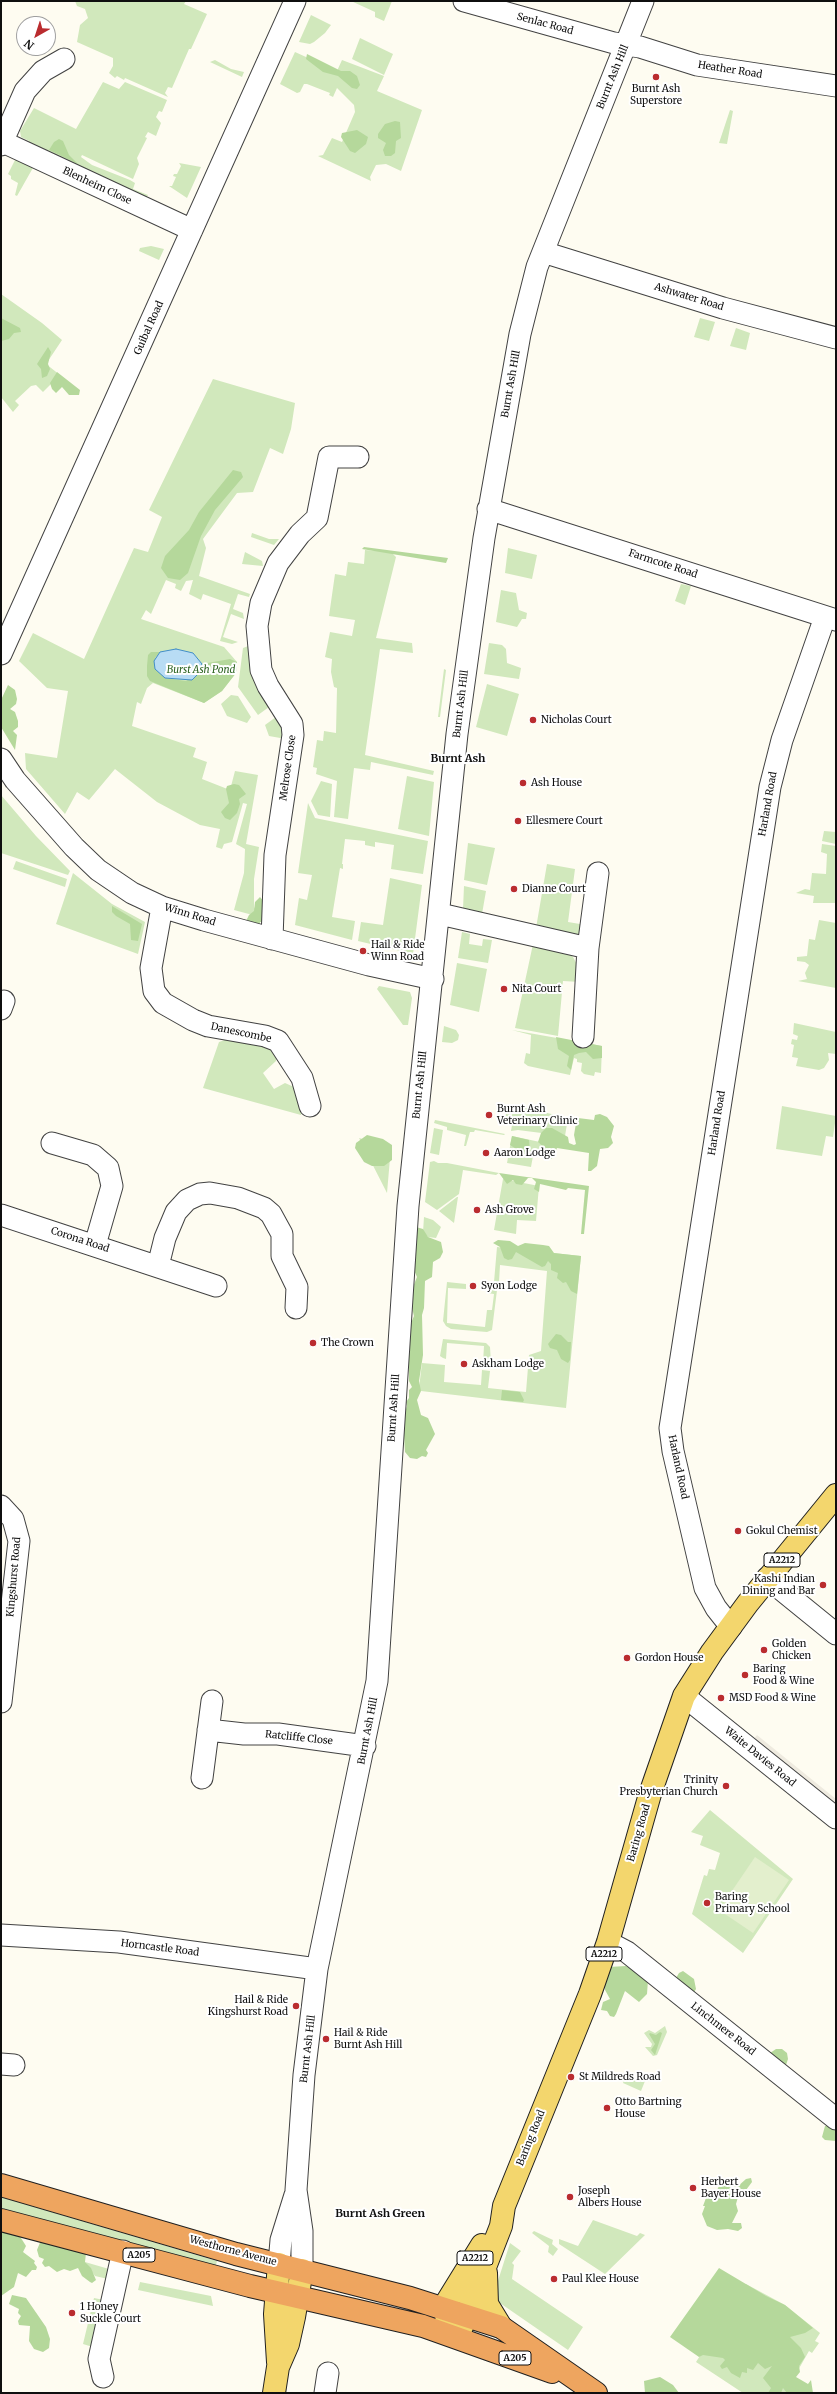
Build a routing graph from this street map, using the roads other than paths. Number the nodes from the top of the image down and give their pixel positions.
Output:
1 (295, 1) edge
2 (464, 1) edge
3 (643, 1) edge
4 (627, 45) junction
5 (64, 59) dead end
6 (836, 86) edge
7 (2, 143) edge
8 (192, 230) junction
9 (543, 252) junction
10 (836, 338) edge
11 (358, 457) dead end
12 (488, 509) junction
13 (830, 618) edge
14 (1, 654) edge
15 (1, 759) edge
16 (598, 873) dead end
17 (162, 907) junction
18 (440, 914) junction
19 (272, 939) junction
20 (588, 948) junction
21 (433, 979) junction
22 (583, 1037) dead end
23 (310, 1106) dead end
24 (52, 1142) dead end
25 (1, 1215) edge
26 (95, 1245) junction
27 (158, 1266) junction
28 (216, 1286) dead end
29 (296, 1308) dead end
30 (836, 1495) edge
31 (1, 1506) edge
32 (767, 1578) junction
33 (731, 1627) junction
34 (836, 1634) edge
35 (684, 1696) junction
36 (212, 1701) dead end
37 (1, 1702) edge
38 (208, 1730) junction
39 (365, 1746) junction
40 (202, 1778) dead end
41 (836, 1818) edge
42 (1, 1935) edge
43 (608, 1942) junction
44 (317, 1969) junction
45 (836, 2119) edge
46 (1, 2185) edge
47 (296, 2190) junction
48 (503, 2216) junction
49 (1, 2220) edge
50 (123, 2251) junction
51 (487, 2262) junction
52 (279, 2264) junction
53 (302, 2270) junction
54 (277, 2292) junction
55 (298, 2297) junction
56 (455, 2312) junction
57 (500, 2327) junction
58 (452, 2335) junction
59 (278, 2367) junction
60 (103, 2377) dead end
61 (577, 2381) junction
62 (274, 2393) edge
63 (596, 2393) edge

1 - 8 street, Guibal Road
2 - 4 street, Senlac Road
3 - 4 street, Burnt Ash Hill
4 - 6 street, Heather Road
4 - 9 street, Burnt Ash Hill
5 - 7 street, Blenheim Close
7 - 8 street, Blenheim Close
8 - 14 street, Guibal Road
9 - 10 street, Ashwater Road
9 - 12 street, Burnt Ash Hill
11 - 19 street, Melrose Close
12 - 13 street, Farmcote Road
12 - 18 street, Burnt Ash Hill
13 - 33 street, Harland Road
15 - 17 street, Winn Road
16 - 20 street
17 - 19 street, Winn Road
17 - 23 street, Danescombe
18 - 20 street
18 - 21 street, Burnt Ash Hill
19 - 21 street, Winn Road
20 - 22 street
21 - 39 street, Burnt Ash Hill
24 - 26 street
25 - 26 street, Corona Road
26 - 27 street, Corona Road
27 - 28 street, Corona Road
27 - 29 street
30 - 32 main road, Baring Road / A2212
31 - 37 street, Kingshurst Road
32 - 33 main road, Baring Road / A2212
32 - 34 street
33 - 35 main road, Baring Road / A2212
35 - 41 street, Waite Davies Road
35 - 43 main road, Baring Road / A2212
36 - 38 street
38 - 39 street, Ratcliffe Close
38 - 40 street
39 - 44 street, Burnt Ash Hill
42 - 44 street, Horncastle Road
43 - 45 street, Linchmere Road
43 - 48 main road, Baring Road / A2212
44 - 47 street, Burnt Ash Hill
46 - 52 highway, Westhorne Avenue / A205
47 - 52 street, Burnt Ash Hill
47 - 53 street, Burnt Ash Hill
48 - 51 main road, Baring Road / A2212
48 - 56 main road, Baring Road / A2212
49 - 50 highway, A205
50 - 54 highway, A205
50 - 60 street
51 - 56 main road, Baring Road / A2212
51 - 57 main road, Baring Road / A2212
52 - 53 highway, Westhorne Avenue / A205
52 - 54 main road, Burnt Ash Hill
53 - 55 main road, Burnt Ash Hill
53 - 56 highway, Westhorne Avenue / A205
54 - 55 highway, A205
54 - 59 main road, Burnt Ash Hill
55 - 58 highway, A205
55 - 59 main road, Burnt Ash Hill
56 - 57 highway, A205
56 - 58 main road, Baring Road / A2212
57 - 61 highway, A205
58 - 61 highway, A205
59 - 62 main road, Burnt Ash Hill
61 - 63 highway, A205

